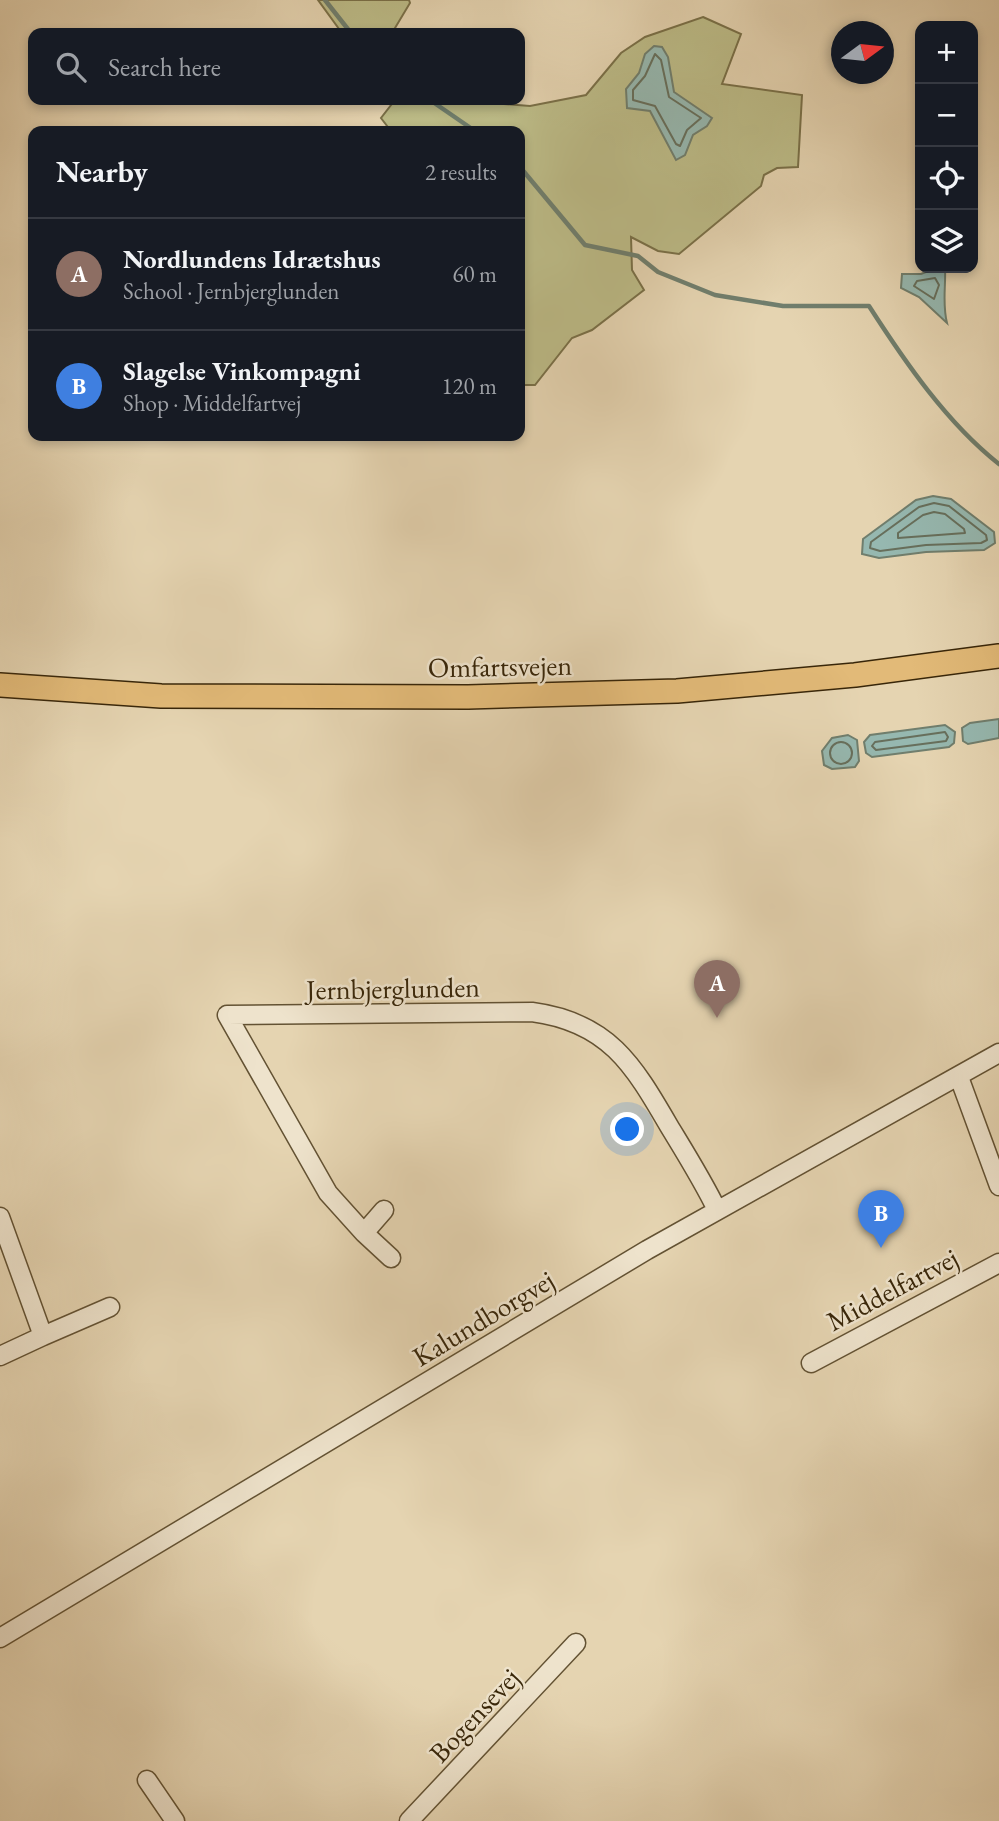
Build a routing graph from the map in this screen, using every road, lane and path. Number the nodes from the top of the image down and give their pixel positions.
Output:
1 (999, 656) edge
2 (0, 685) edge
3 (999, 1053) edge
4 (959, 1077) junction
5 (999, 1186) edge
6 (384, 1210) dead end
7 (717, 1210) junction
8 (0, 1217) edge
9 (364, 1233) junction
10 (391, 1258) dead end
11 (999, 1263) edge
12 (110, 1307) dead end
13 (43, 1336) junction
14 (0, 1356) edge
15 (811, 1363) dead end
16 (0, 1637) edge
17 (576, 1643) dead end
18 (147, 1780) dead end
19 (175, 1821) edge
20 (409, 1821) edge

1 - 2 main road, Omfartsvejen
3 - 4 street, Kalundborgvej
4 - 5 street
4 - 7 street, Kalundborgvej
6 - 9 street
7 - 9 street, Jernbjerglunden
7 - 16 street, Kalundborgvej
8 - 13 street
9 - 10 street, Jernbjerglunden
11 - 15 street, Middelfartvej
12 - 13 street
13 - 14 street
17 - 20 street, Bogensevej
18 - 19 street

